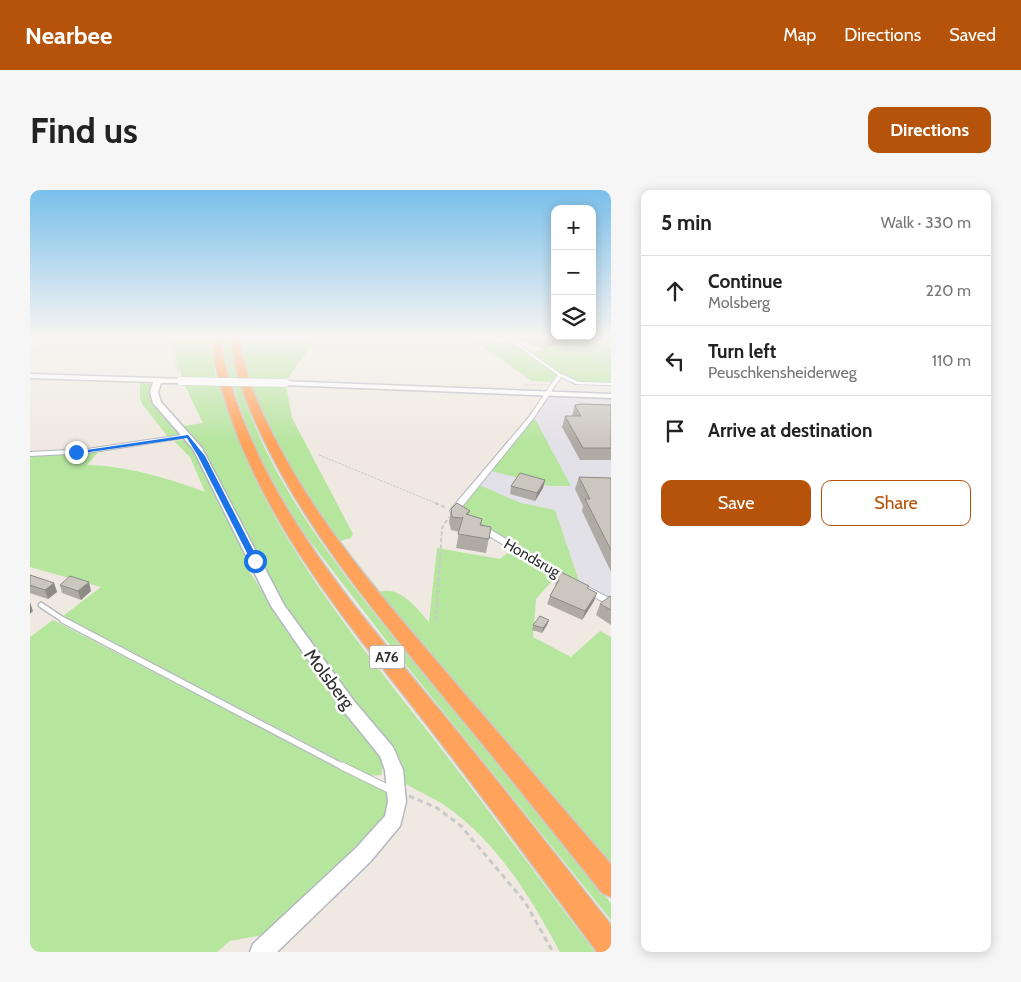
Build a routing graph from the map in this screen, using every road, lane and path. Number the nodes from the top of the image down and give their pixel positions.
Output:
1 (179, 373) edge
2 (222, 373) edge
3 (241, 373) edge
4 (556, 373) edge
5 (560, 375) junction
6 (30, 376) edge
7 (180, 380) junction
8 (157, 381) junction
9 (578, 383) junction
10 (611, 384) edge
11 (523, 385) dead end
12 (552, 387) junction
13 (611, 390) edge
14 (611, 396) edge
15 (188, 436) junction
16 (30, 454) edge
17 (319, 455) dead end
18 (457, 513) junction
19 (475, 524) edge
20 (611, 603) edge
21 (42, 605) dead end
22 (436, 620) dead end
23 (397, 793) junction
24 (611, 884) edge
25 (611, 948) edge
26 (261, 952) edge
27 (553, 952) edge

1 - 7 path
2 - 25 highway, A76
3 - 24 highway, A76
4 - 5 lane
5 - 9 street
5 - 12 street
6 - 8 street
7 - 8 street
7 - 12 street, bridge
8 - 15 street, Molsberg
9 - 10 lane
9 - 12 street
11 - 12 path
12 - 13 street
12 - 14 street
12 - 18 street
15 - 16 street
15 - 23 street, Molsberg
17 - 18 path
18 - 22 path
19 - 20 street, Hondsrug
21 - 23 lane
23 - 26 street, Molsberg
23 - 27 path

